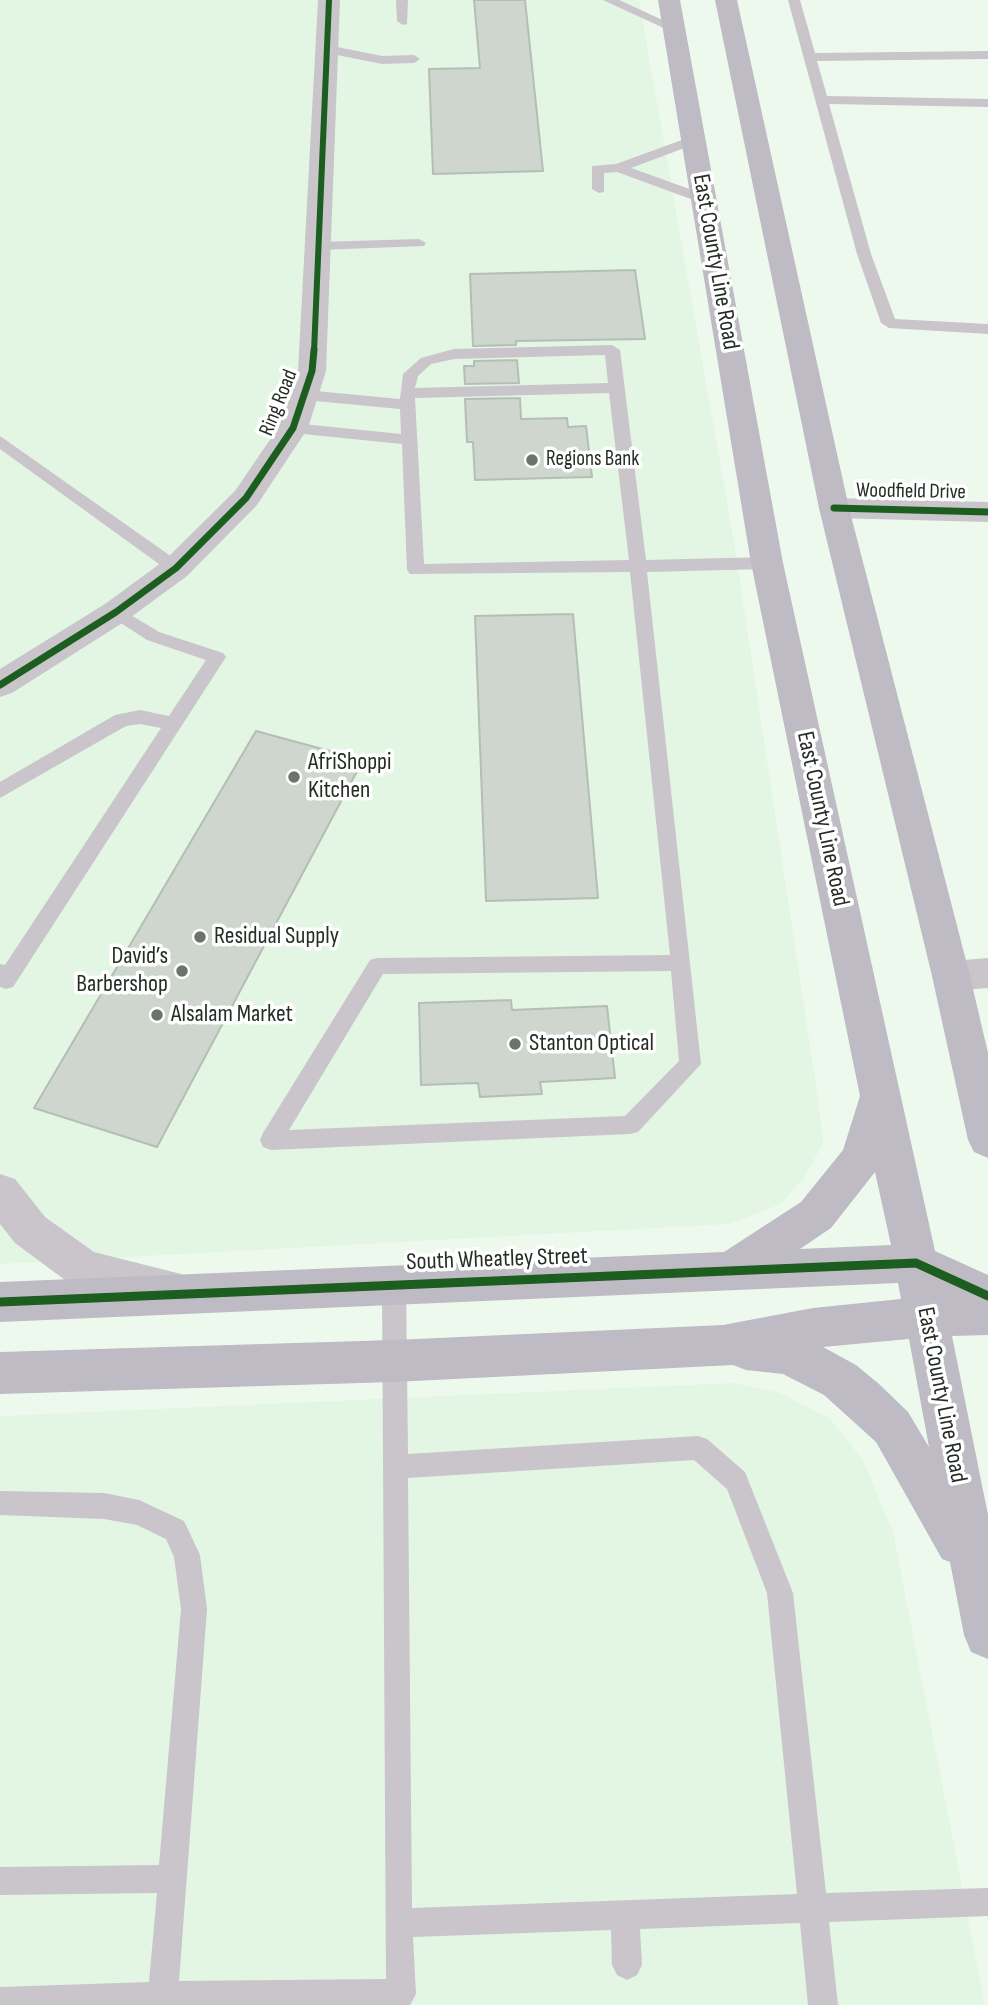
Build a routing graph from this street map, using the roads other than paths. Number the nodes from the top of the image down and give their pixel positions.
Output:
1 (329, 0) edge
2 (402, 0) edge
3 (608, 0) edge
4 (726, 0) edge
5 (794, 0) edge
6 (671, 14) edge
7 (403, 21) dead end
8 (327, 49) junction
9 (988, 55) edge
10 (810, 57) junction
11 (414, 59) dead end
12 (822, 100) junction
13 (988, 103) edge
14 (694, 140) junction
15 (618, 168) junction
16 (599, 188) dead end
17 (704, 199) junction
18 (419, 243) dead end
19 (318, 246) junction
20 (988, 328) edge
21 (616, 388) junction
22 (305, 395) junction
23 (408, 399) junction
24 (293, 428) junction
25 (410, 440) junction
26 (0, 441) edge
27 (834, 508) junction
28 (988, 512) edge
29 (767, 563) junction
30 (638, 566) junction
31 (176, 568) junction
32 (116, 612) junction
33 (0, 685) edge
34 (173, 724) junction
35 (0, 791) edge
36 (681, 963) junction
37 (0, 972) edge
38 (988, 973) edge
39 (951, 975) junction
40 (881, 1096) junction
41 (988, 1140) edge
42 (0, 1192) edge
43 (916, 1263) junction
44 (732, 1270) junction
45 (394, 1284) junction
46 (189, 1293) junction
47 (988, 1296) edge
48 (0, 1302) edge
49 (988, 1315) edge
50 (925, 1317) junction
51 (723, 1346) junction
52 (394, 1361) junction
53 (0, 1373) edge
54 (395, 1468) junction
55 (0, 1503) edge
56 (976, 1573) junction
57 (988, 1635) edge
58 (173, 1878) junction
59 (0, 1881) edge
60 (988, 1902) edge
61 (814, 1908) junction
62 (625, 1915) junction
63 (398, 1923) junction
64 (627, 1965) dead end
65 (182, 1999) edge
66 (401, 2000) edge
67 (0, 2002) edge
68 (822, 2005) edge

1 - 8 street, Ring Road
2 - 7 lane
3 - 6 lane
4 - 27 main road
5 - 10 lane
6 - 14 main road, East County Line Road
8 - 11 lane
8 - 19 street, Ring Road
9 - 10 lane
10 - 12 lane
12 - 13 lane
12 - 20 lane
14 - 15 lane
14 - 17 main road, East County Line Road
15 - 16 lane
15 - 17 lane
17 - 29 main road, East County Line Road
18 - 19 lane
19 - 22 street, Ring Road
21 - 23 lane
21 - 23 lane
21 - 30 lane
22 - 23 lane
22 - 24 street, Ring Road
23 - 25 lane
24 - 25 lane
24 - 31 street, Ring Road
25 - 30 lane
26 - 31 lane
27 - 28 street, Woodfield Drive
27 - 39 main road
29 - 30 lane
29 - 40 main road, East County Line Road
30 - 36 lane
31 - 32 street, Ring Road
32 - 33 street, Ring Road
32 - 34 lane
34 - 35 lane
34 - 37 lane
36 - 36 lane
38 - 39 street
39 - 41 main road
40 - 43 main road, East County Line Road
40 - 44 main road
42 - 46 street
43 - 44 main road, South Wheatley Street
43 - 47 main road, South Wheatley Street
43 - 50 main road, East County Line Road
44 - 45 main road, South Wheatley Street
45 - 46 main road, South Wheatley Street
45 - 52 lane
46 - 48 main road, South Wheatley Street
49 - 50 main road
50 - 51 main road
50 - 56 main road, East County Line Road
51 - 52 main road
51 - 56 main road
52 - 53 main road
52 - 54 lane
54 - 61 lane
54 - 63 lane
55 - 58 lane
56 - 57 main road, East County Line Road
58 - 59 lane
58 - 65 lane
60 - 61 lane
61 - 62 lane
61 - 68 lane
62 - 63 lane
62 - 64 lane
63 - 66 lane
65 - 66 lane
65 - 67 lane

